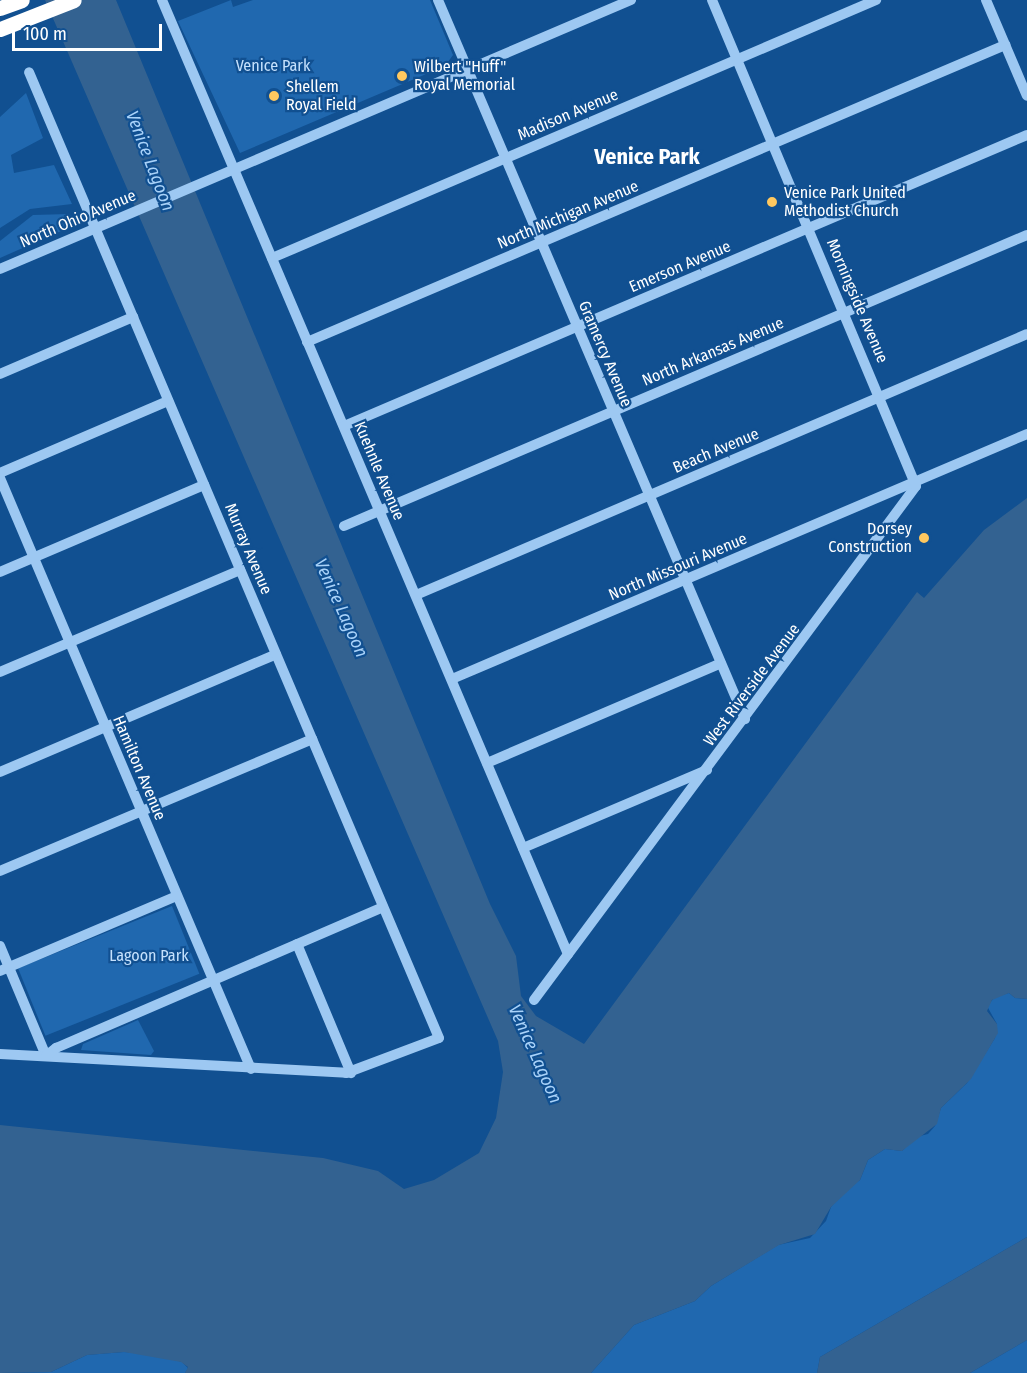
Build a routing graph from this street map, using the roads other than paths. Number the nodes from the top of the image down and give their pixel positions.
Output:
1 (22, 0) edge
2 (74, 0) edge
3 (162, 0) edge
4 (438, 0) edge
5 (631, 0) edge
6 (712, 0) edge
7 (876, 0) edge
8 (986, 0) edge
9 (0, 8) edge
10 (0, 29) edge
11 (1005, 45) junction
12 (738, 59) junction
13 (468, 70) junction
14 (29, 72) dead end
15 (1027, 96) edge
16 (1027, 135) edge
17 (773, 143) junction
18 (506, 158) junction
19 (233, 169) junction
20 (96, 228) junction
21 (810, 228) junction
22 (1027, 234) edge
23 (542, 242) junction
24 (272, 258) junction
25 (0, 269) edge
26 (845, 312) junction
27 (133, 317) junction
28 (578, 327) junction
29 (1027, 334) edge
30 (307, 342) junction
31 (0, 374) edge
32 (881, 397) junction
33 (168, 401) junction
34 (613, 411) junction
35 (344, 426) junction
36 (1027, 434) edge
37 (0, 473) edge
38 (0, 478) edge
39 (916, 482) junction
40 (204, 485) junction
41 (650, 495) junction
42 (380, 510) junction
43 (344, 526) dead end
44 (33, 558) junction
45 (240, 570) junction
46 (0, 572) edge
47 (686, 580) junction
48 (416, 595) junction
49 (69, 642) junction
50 (276, 654) junction
51 (721, 663) junction
52 (0, 672) edge
53 (452, 679) junction
54 (745, 719) junction
55 (106, 727) junction
56 (312, 739) junction
57 (487, 763) junction
58 (707, 770) junction
59 (0, 772) edge
60 (142, 811) junction
61 (523, 848) junction
62 (0, 871) edge
63 (177, 896) junction
64 (383, 907) junction
65 (297, 944) junction
66 (0, 946) edge
67 (568, 954) junction
68 (4, 969) edge
69 (214, 980) junction
70 (534, 1000) dead end
71 (0, 1054) edge
72 (46, 1056) junction
73 (251, 1069) junction
74 (351, 1073) junction

1 - 9 highway
2 - 10 highway
3 - 19 street, Kuehnle Avenue
4 - 13 street, Gramercy Avenue
5 - 13 street, North Ohio Avenue
6 - 12 street, Morningside Avenue
7 - 12 street, Madison Avenue
8 - 11 street
11 - 15 street
11 - 17 street, North Michigan Avenue
12 - 17 street, Morningside Avenue
12 - 18 street, Madison Avenue
13 - 18 street, Gramercy Avenue
13 - 19 street, North Ohio Avenue
14 - 20 street, Murray Avenue
16 - 21 street, Emerson Avenue
17 - 21 street, Morningside Avenue
17 - 23 street, North Michigan Avenue
18 - 23 street, Gramercy Avenue
18 - 24 street, Madison Avenue
19 - 20 street, North Ohio Avenue
19 - 24 street, Kuehnle Avenue
20 - 25 street, North Ohio Avenue
20 - 27 street, Murray Avenue
21 - 26 street, Morningside Avenue
21 - 28 street, Emerson Avenue
22 - 26 street, North Arkansas Avenue
23 - 28 street, Gramercy Avenue
23 - 30 street, North Michigan Avenue
24 - 30 street, Kuehnle Avenue
26 - 32 street, Morningside Avenue
26 - 34 street, North Arkansas Avenue
27 - 31 street
27 - 33 street, Murray Avenue
28 - 34 street, Gramercy Avenue
28 - 35 street, Emerson Avenue
29 - 32 street, Beach Avenue
30 - 35 street, Kuehnle Avenue
32 - 39 street, Morningside Avenue
32 - 41 street, Beach Avenue
33 - 37 street
33 - 40 street, Murray Avenue
34 - 41 street, Gramercy Avenue
34 - 42 street, North Arkansas Avenue
35 - 42 street, Kuehnle Avenue
36 - 39 street
38 - 44 street, Hamilton Avenue
39 - 47 street, North Missouri Avenue
39 - 54 street, West Riverside Avenue
40 - 44 street
40 - 45 street, Murray Avenue
41 - 47 street, Gramercy Avenue
41 - 48 street, Beach Avenue
42 - 43 street, North Arkansas Avenue
42 - 48 street, Kuehnle Avenue
44 - 46 street
44 - 49 street, Hamilton Avenue
45 - 49 street
45 - 50 street, Murray Avenue
47 - 51 street, Gramercy Avenue
47 - 53 street, North Missouri Avenue
48 - 53 street, Kuehnle Avenue
49 - 52 street
49 - 55 street, Hamilton Avenue
50 - 55 street
50 - 56 street, Murray Avenue
51 - 54 street, Gramercy Avenue
51 - 57 street
53 - 57 street, Kuehnle Avenue
54 - 58 street, West Riverside Avenue
55 - 59 street
55 - 60 street, Hamilton Avenue
56 - 60 street
56 - 64 street, Murray Avenue
57 - 61 street, Kuehnle Avenue
58 - 61 street
58 - 67 street, West Riverside Avenue
60 - 62 street
60 - 63 street, Hamilton Avenue
61 - 67 street, Kuehnle Avenue
63 - 68 street
63 - 69 street, Hamilton Avenue
64 - 65 street
64 - 74 street, Murray Avenue
65 - 69 street
65 - 74 street
66 - 68 street
67 - 70 street, West Riverside Avenue
68 - 72 street
69 - 72 street
69 - 73 street, Hamilton Avenue
71 - 72 street
72 - 73 street
73 - 74 street

